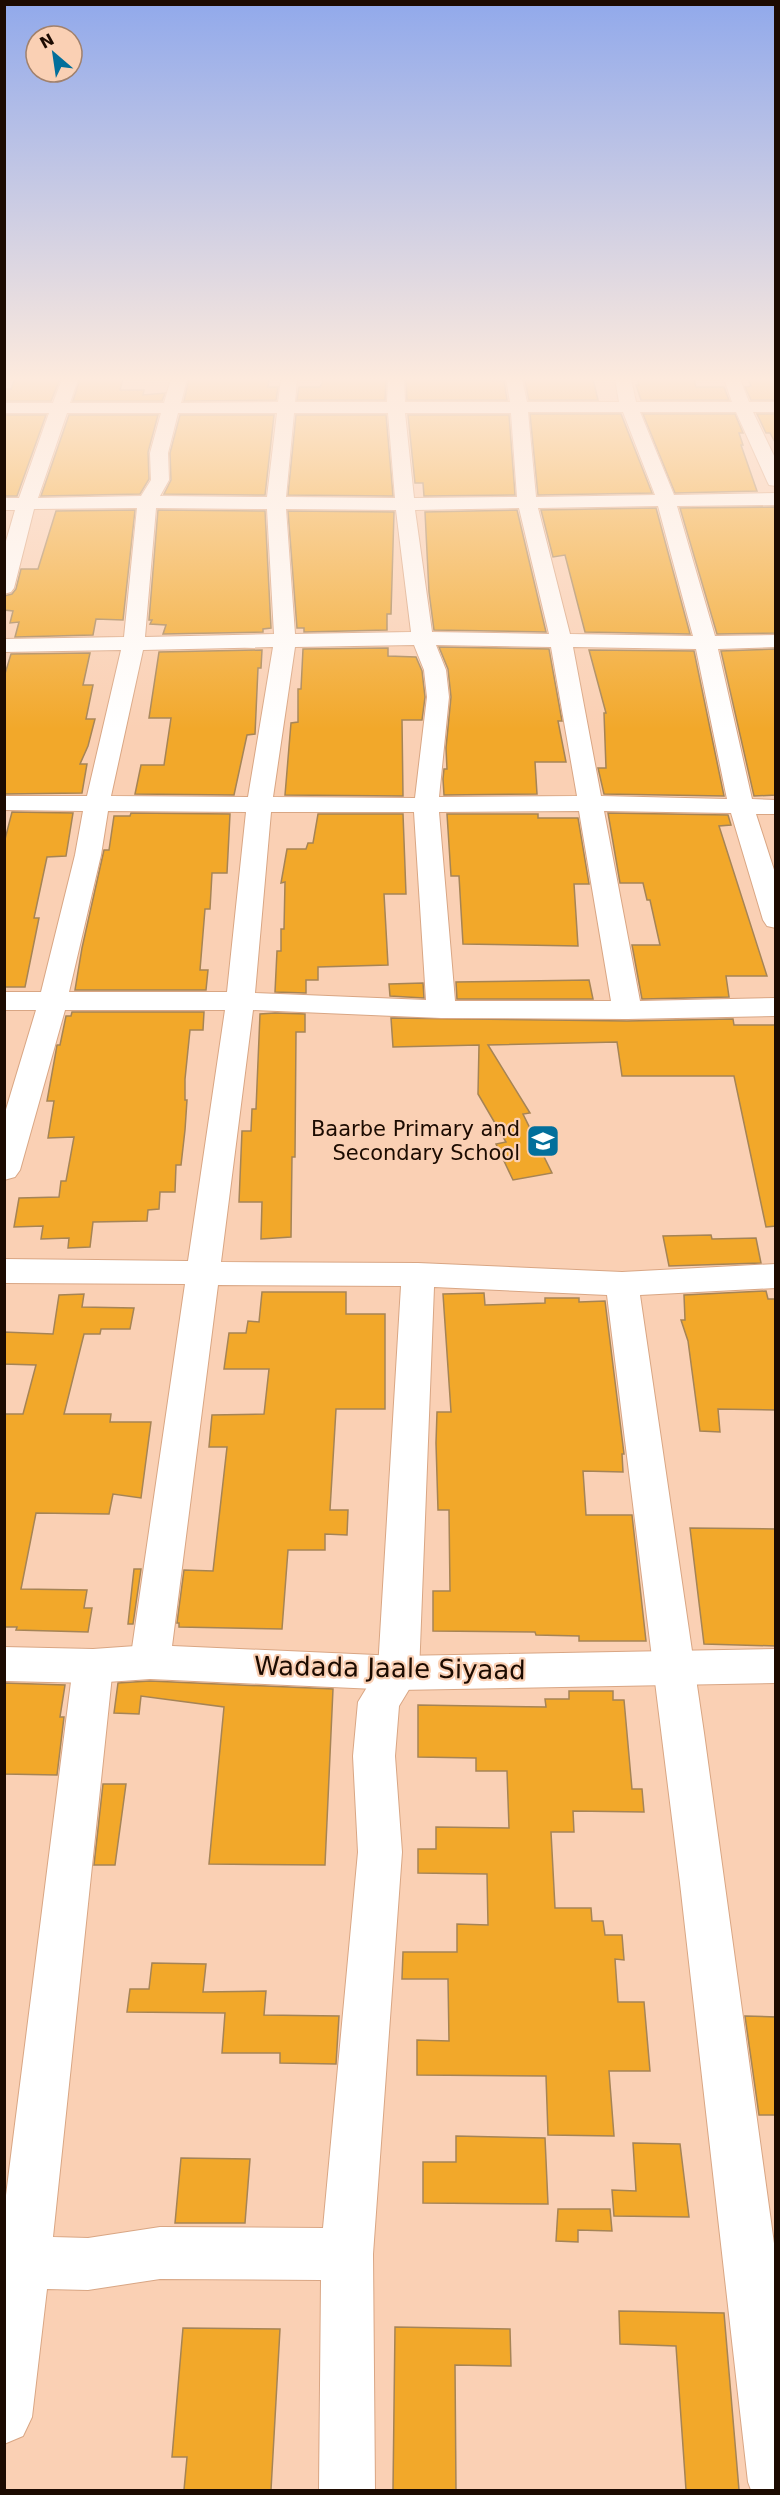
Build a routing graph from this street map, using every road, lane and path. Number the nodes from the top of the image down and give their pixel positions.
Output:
1 (29, 495) edge
2 (151, 495) edge
3 (277, 495) edge
4 (404, 495) edge
5 (526, 495) edge
6 (665, 495) edge
7 (666, 499) junction
8 (776, 500) edge
9 (147, 502) junction
10 (276, 502) junction
11 (527, 502) junction
12 (4, 504) edge
13 (26, 504) junction
14 (405, 504) junction
15 (4, 588) edge
16 (422, 638) junction
17 (561, 640) junction
18 (285, 641) junction
19 (776, 641) edge
20 (134, 643) junction
21 (706, 643) junction
22 (4, 646) edge
23 (4, 802) edge
24 (590, 803) junction
25 (96, 804) junction
26 (259, 805) junction
27 (426, 805) junction
28 (741, 807) junction
29 (776, 807) edge
30 (776, 920) edge
31 (4, 1001) edge
32 (53, 1001) junction
33 (240, 1001) junction
34 (776, 1007) edge
35 (441, 1009) junction
36 (627, 1010) junction
37 (4, 1170) edge
38 (4, 1271) edge
39 (201, 1274) junction
40 (418, 1275) junction
41 (776, 1276) edge
42 (622, 1284) junction
43 (150, 1662) junction
44 (4, 1664) edge
45 (93, 1666) junction
46 (675, 1666) junction
47 (776, 1666) edge
48 (398, 1673) junction
49 (347, 2254) junction
50 (14, 2262) edge
51 (4, 2417) edge
52 (776, 2482) edge
53 (347, 2490) edge

1 - 13 street
2 - 9 street
3 - 10 street
4 - 14 street
5 - 11 street
6 - 7 street
7 - 8 street
7 - 11 street
7 - 21 street
9 - 10 street
9 - 13 street
9 - 20 street
10 - 14 street
10 - 18 street
11 - 14 street
11 - 17 street
12 - 13 street
13 - 15 street
14 - 16 street
16 - 17 street
16 - 18 street
16 - 27 street
17 - 21 street
17 - 24 street
18 - 20 street
18 - 26 street
19 - 21 street
20 - 22 street
20 - 25 street
21 - 28 street
23 - 25 street
24 - 27 street
24 - 28 street
24 - 36 street
25 - 26 street
25 - 32 street
26 - 27 street
26 - 33 street
27 - 35 street
28 - 29 street
28 - 30 street
31 - 32 street
32 - 33 street
32 - 37 street
33 - 35 street
33 - 39 street
34 - 36 street
35 - 36 street
38 - 39 street
39 - 40 street
39 - 43 street
40 - 42 street
40 - 48 street
41 - 42 street
42 - 46 street
43 - 45 street, Wadada Jaale Siyaad
43 - 48 street, Wadada Jaale Siyaad
44 - 45 street, Wadada Jaale Siyaad
45 - 50 street
46 - 47 street, Wadada Jaale Siyaad
46 - 48 street, Wadada Jaale Siyaad
46 - 52 street
48 - 49 street
49 - 50 street
49 - 53 street
50 - 51 street

